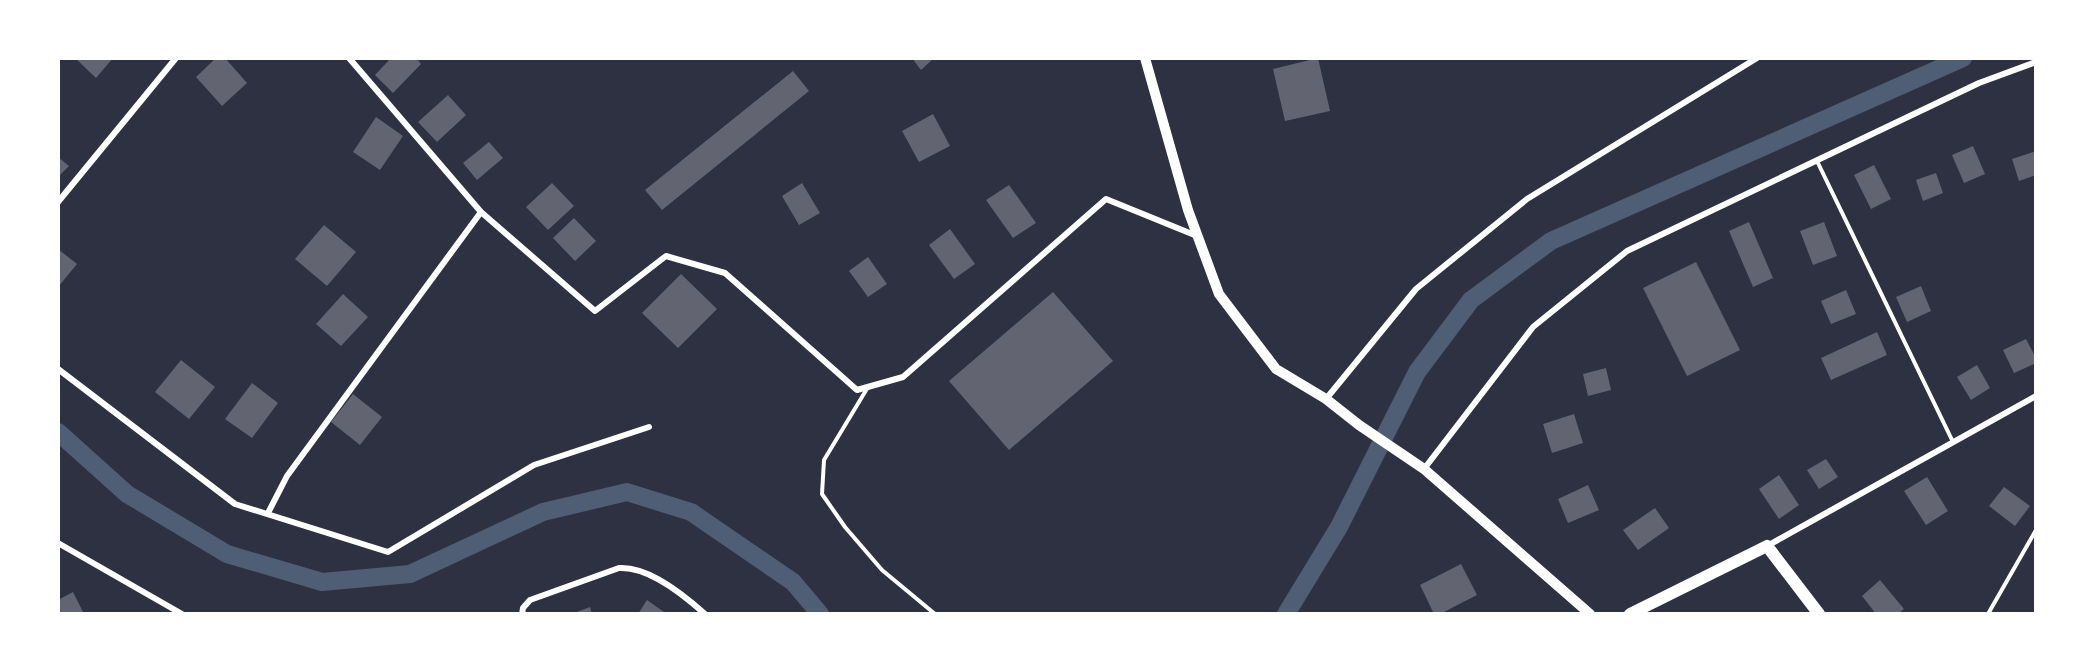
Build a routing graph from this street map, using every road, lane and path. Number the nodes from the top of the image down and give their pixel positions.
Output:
1 (176, 58) edge
2 (349, 58) edge
3 (1145, 58) edge
4 (1757, 58) edge
5 (2036, 62) edge
6 (1817, 160) junction
7 (58, 202) edge
8 (481, 212) junction
9 (1198, 236) junction
10 (58, 369) edge
11 (868, 387) junction
12 (2036, 396) edge
13 (1326, 399) junction
14 (649, 427) dead end
15 (1953, 442) junction
16 (1424, 469) junction
17 (268, 513) junction
18 (2036, 531) edge
19 (58, 543) edge
20 (1767, 546) junction
21 (179, 613) edge
22 (522, 614) edge
23 (705, 614) edge
24 (935, 614) edge
25 (1590, 614) edge
26 (1630, 614) edge
27 (1819, 614) edge
28 (1988, 614) edge

1 - 7 street
2 - 8 street
3 - 9 street
4 - 13 street
5 - 6 street
6 - 15 lane
6 - 16 street
8 - 11 street
8 - 17 street
9 - 11 street
9 - 13 street
10 - 17 street
11 - 24 lane
12 - 15 street
13 - 16 street
14 - 17 street
15 - 20 street
16 - 25 street
18 - 28 lane
19 - 21 street
20 - 26 main road
20 - 27 main road
22 - 23 street

